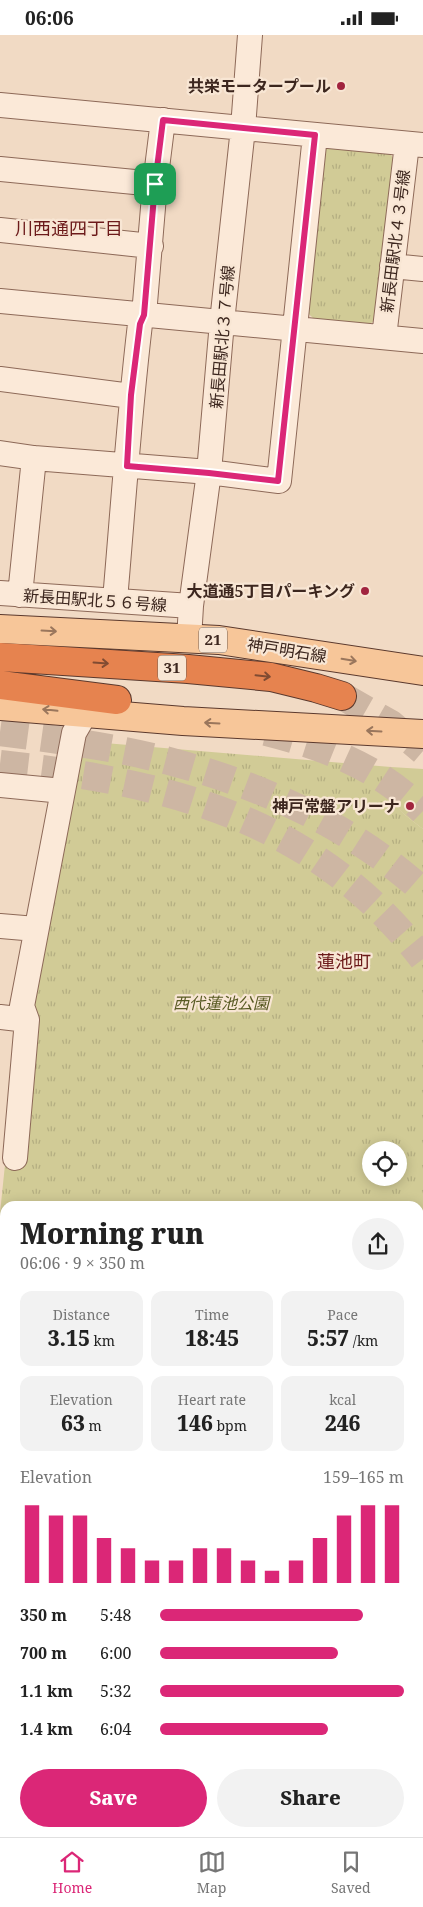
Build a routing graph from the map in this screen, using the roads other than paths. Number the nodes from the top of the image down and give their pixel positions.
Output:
1 (250, 35) edge
2 (1, 111) edge
3 (163, 120) junction
4 (242, 128) junction
5 (315, 135) junction
6 (415, 145) edge
7 (0, 169) edge
8 (155, 184) junction
9 (0, 230) edge
10 (151, 246) junction
11 (392, 266) junction
12 (423, 269) edge
13 (0, 301) edge
14 (144, 315) junction
15 (222, 322) junction
16 (293, 329) junction
17 (384, 337) junction
18 (423, 341) edge
19 (0, 379) edge
20 (131, 395) junction
21 (0, 453) edge
22 (34, 458) junction
23 (127, 466) junction
24 (209, 473) junction
25 (10, 594) edge
26 (115, 600) junction
27 (191, 606) junction
28 (0, 629) edge
29 (189, 639) junction
30 (0, 657) edge
31 (423, 671) edge
32 (0, 685) edge
33 (342, 696) tunnel mouth
34 (117, 700) dead end
35 (0, 705) edge
36 (84, 714) junction
37 (423, 734) edge
38 (0, 785) edge
39 (63, 791) junction
40 (0, 926) edge
41 (36, 929) junction
42 (0, 1017) edge
43 (27, 1021) junction
44 (15, 1158) dead end

1 - 4 street, 新長田駅北３７号線
2 - 3 street
3 - 4 street
3 - 8 street
4 - 5 street
4 - 15 street, 新長田駅北３７号線
5 - 6 street
5 - 16 street
6 - 11 street, 新長田駅北４３号線
7 - 8 street
8 - 10 street
9 - 10 street
10 - 14 street
11 - 12 street
11 - 17 street, 新長田駅北４３号線
13 - 14 street
14 - 15 street
14 - 20 street
15 - 16 street
15 - 24 street, 新長田駅北３７号線
16 - 17 street
16 - 24 street
17 - 18 street
19 - 20 street
20 - 23 street
21 - 22 street
22 - 23 street
22 - 25 street
23 - 24 street
23 - 26 street
24 - 27 street, 新長田駅北３７号線
25 - 26 street, 新長田駅北５６号線
26 - 27 street, 新長田駅北５６号線
27 - 29 street, 新長田駅北３７号線
28 -> 29 main road, 神戸明石線 / 21
29 -> 31 main road, 神戸明石線 / 21
30 -> 33 highway, 31
32 - 34 highway
36 -> 35 main road
37 -> 36 main road
36 - 39 street
38 - 39 street
39 - 41 street
40 - 41 street
41 - 43 street
42 - 43 street
43 - 44 street

